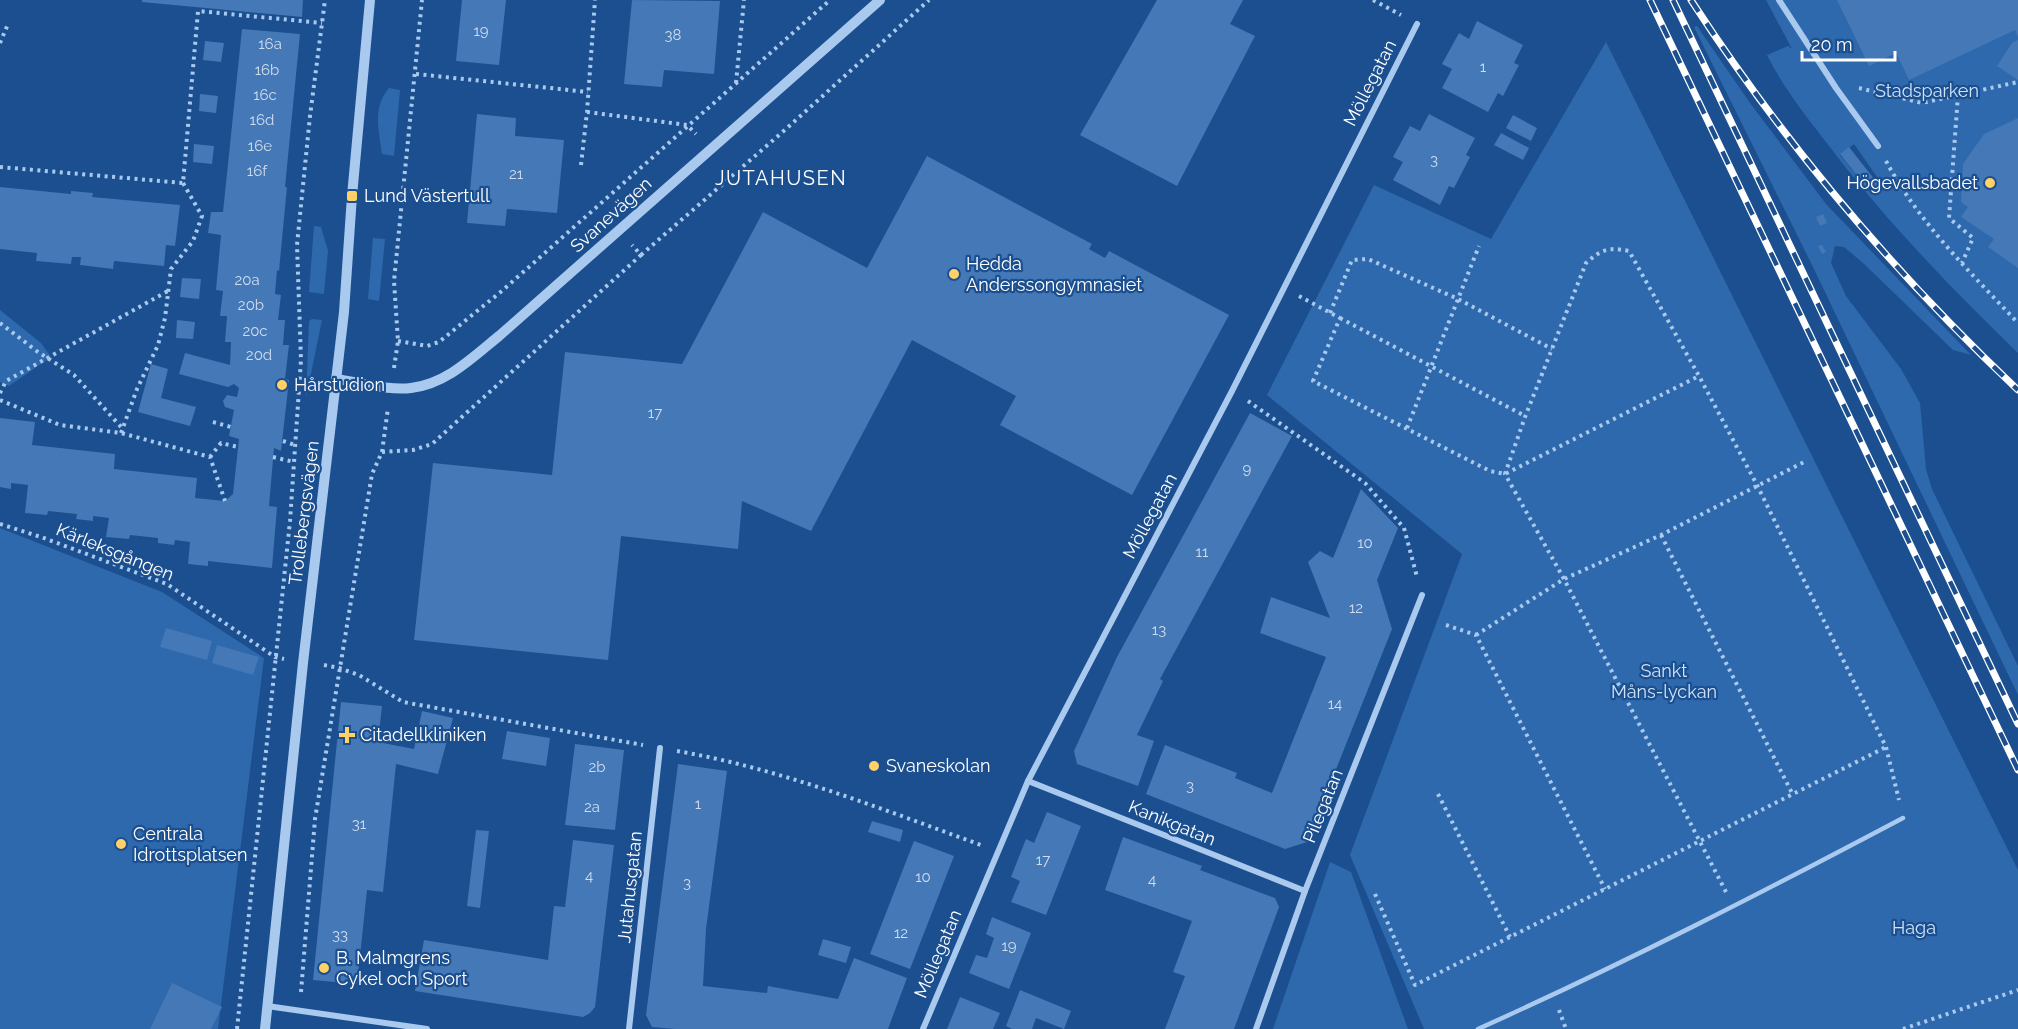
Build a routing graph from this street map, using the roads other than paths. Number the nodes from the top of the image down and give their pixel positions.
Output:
1 (370, 0) edge
2 (880, 0) edge
3 (1779, 0) edge
4 (1417, 24) road end
5 (1878, 146) road end
6 (336, 379) junction
7 (1422, 595) road end
8 (660, 748) road end
9 (1028, 781) junction
10 (1904, 818) road end
11 (1305, 891) junction
12 (267, 1006) junction
13 (265, 1029) edge
14 (426, 1029) edge
15 (629, 1029) edge
16 (923, 1029) edge
17 (1256, 1029) edge
18 (1478, 1029) edge

1 - 6 street, Trollebergsvägen
2 - 6 street, Svanevägen
3 - 5 street
4 - 9 street, Möllegatan
6 - 12 street, Trollebergsvägen
7 - 11 street, Pilegatan
8 - 15 street, Jutahusgatan
9 - 11 street, Kanikgatan
9 - 16 street, Möllegatan
10 - 18 lane
11 - 17 street, Pilegatan
12 - 13 street, Trollebergsvägen
12 - 14 street

